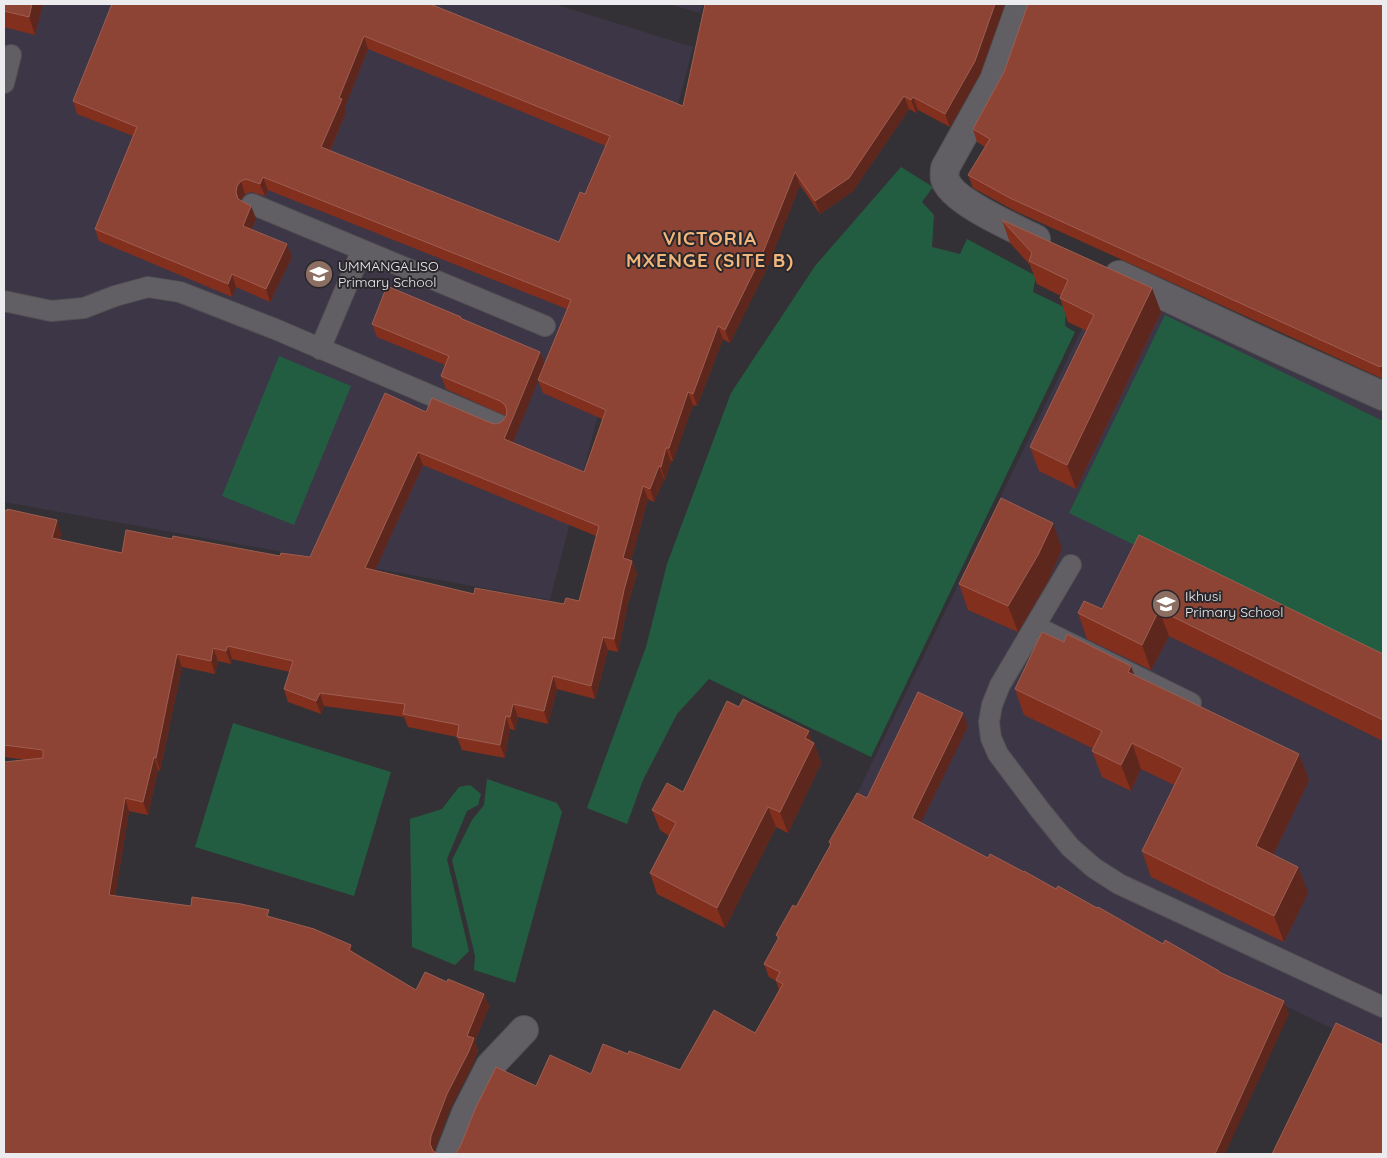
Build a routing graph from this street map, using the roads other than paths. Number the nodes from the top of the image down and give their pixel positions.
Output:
1 (1021, 4) edge
2 (11, 55) dead end
3 (4, 83) edge
4 (252, 204) edge
5 (362, 250) junction
6 (1062, 250) edge
7 (1097, 265) edge
8 (4, 301) edge
9 (545, 326) dead end
10 (320, 349) junction
11 (1383, 396) edge
12 (500, 425) edge
13 (1071, 565) dead end
14 (1035, 626) junction
15 (1212, 713) edge
16 (1383, 1007) edge
17 (524, 1030) dead end
18 (450, 1154) edge

1 - 6 street
2 - 3 lane
4 - 5 lane
5 - 9 lane
5 - 10 lane
7 - 11 street
8 - 10 lane
10 - 12 lane
13 - 14 lane
14 - 15 lane
14 - 16 lane
17 - 18 street

